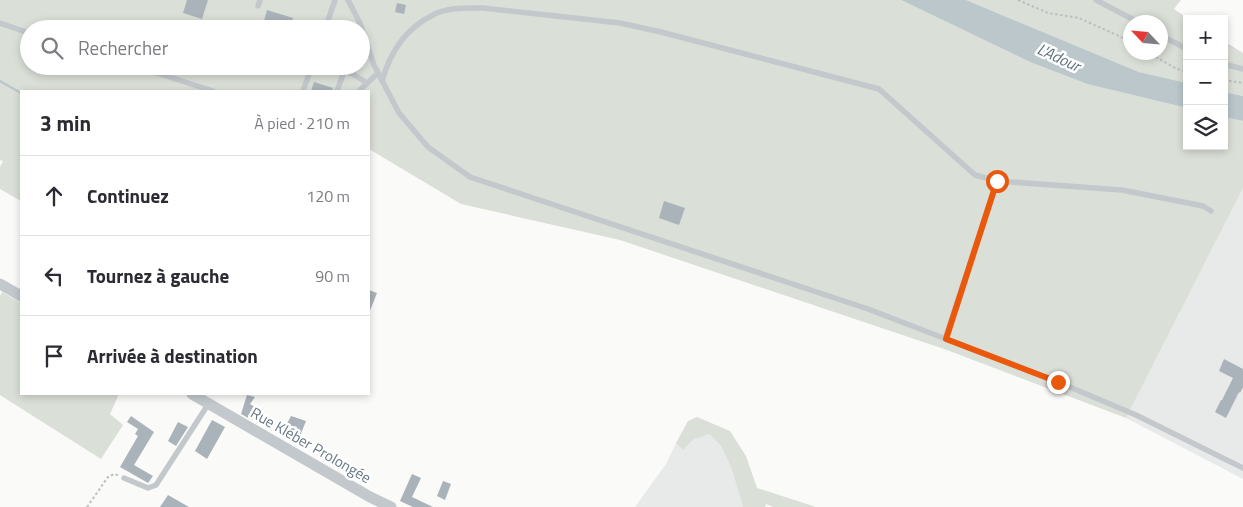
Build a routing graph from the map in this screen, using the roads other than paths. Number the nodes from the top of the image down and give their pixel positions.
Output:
1 (335, 0) edge
2 (348, 0) edge
3 (1096, 0) edge
4 (1125, 15) edge
5 (328, 20) edge
6 (358, 20) edge
7 (0, 24) edge
8 (20, 30) edge
9 (1168, 39) edge
10 (1183, 47) edge
11 (370, 51) edge
12 (1228, 65) edge
13 (1243, 69) edge
14 (378, 73) junction
15 (163, 75) edge
16 (309, 75) edge
17 (343, 75) edge
18 (355, 75) edge
19 (382, 81) junction
20 (367, 83) junction
21 (209, 90) edge
22 (304, 90) edge
23 (337, 90) edge
24 (360, 90) edge
25 (997, 181) junction
26 (1211, 211) dead end
27 (0, 284) edge
28 (20, 295) edge
29 (946, 339) junction
30 (195, 395) edge
31 (208, 400) edge
32 (1243, 468) edge
33 (124, 478) road end
34 (391, 507) edge

1 - 5 lane
2 - 6 lane
3 - 4 lane
7 - 8 lane
9 - 10 lane
11 - 14 lane
12 - 13 lane
14 - 19 lane
14 - 20 lane
15 - 21 lane
16 - 22 lane
17 - 23 lane
18 - 20 lane
19 - 25 lane
19 - 29 lane
20 - 24 lane
25 - 26 lane
25 - 29 lane
27 - 28 street
29 - 32 lane
30 - 31 street, Rue Kléber Prolongée
31 - 33 lane
31 - 34 street, Rue Kléber Prolongée

